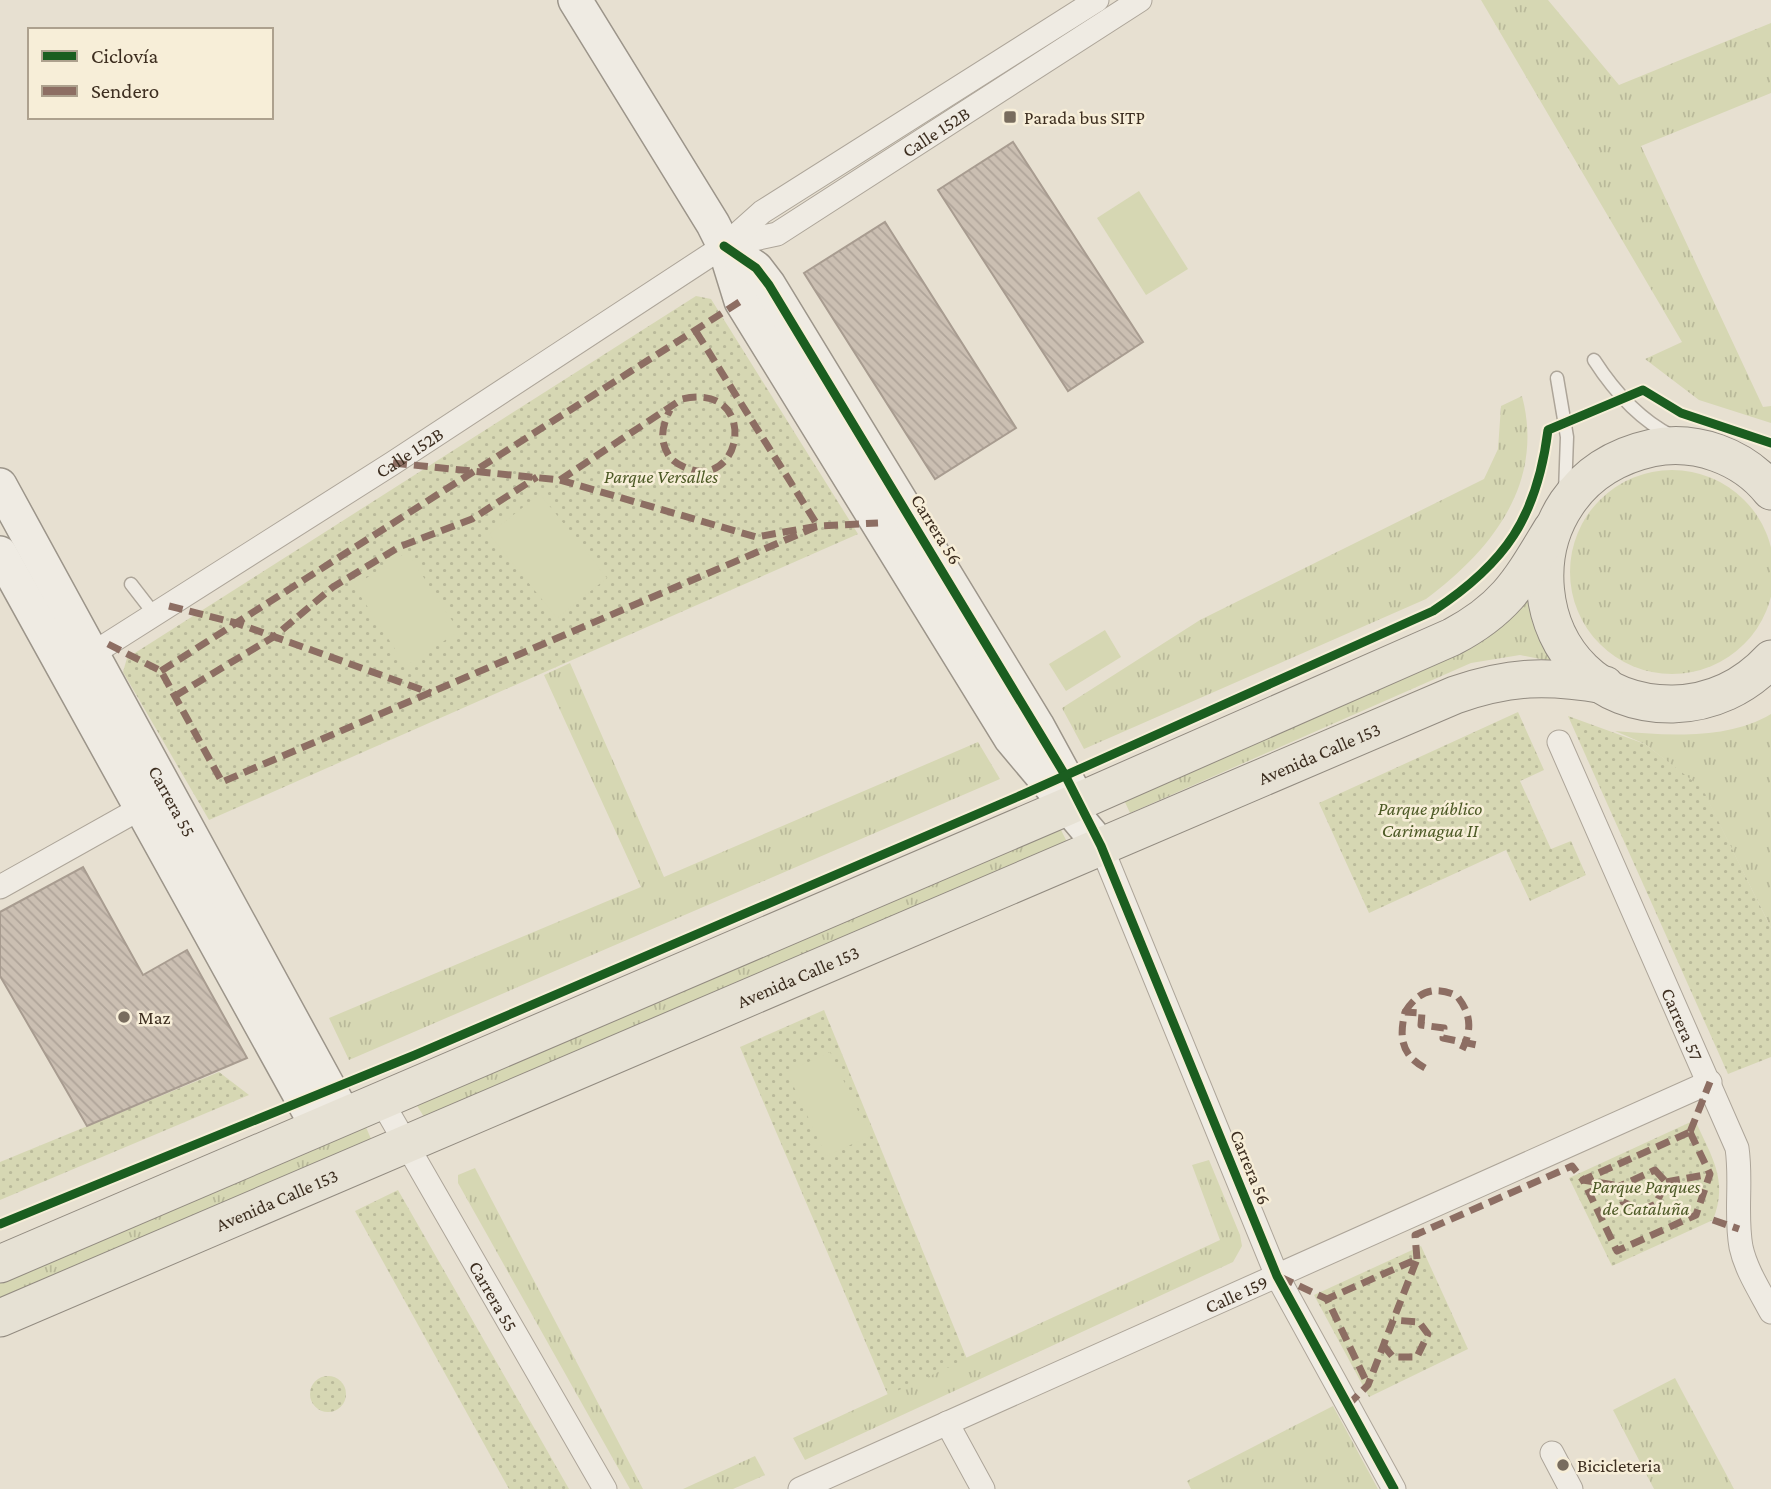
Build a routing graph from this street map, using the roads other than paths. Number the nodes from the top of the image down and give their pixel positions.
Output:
1 (575, 0) edge
2 (1097, 0) edge
3 (1140, 0) edge
4 (724, 246) junction
5 (1594, 360) dead end
6 (1558, 378) dead end
7 (1691, 446) junction
8 (1756, 470) edge
9 (0, 485) edge
10 (1771, 491) edge
11 (1558, 517) junction
12 (0, 553) edge
13 (131, 584) dead end
14 (155, 615) junction
15 (93, 654) junction
16 (1771, 659) edge
17 (1605, 685) junction
18 (1559, 742) dead end
19 (1072, 804) junction
20 (141, 808) junction
21 (1101, 846) junction
22 (0, 887) edge
23 (282, 1032) junction
24 (1710, 1082) junction
25 (382, 1101) junction
26 (332, 1123) junction
27 (406, 1144) junction
28 (0, 1264) edge
29 (1277, 1276) junction
30 (1771, 1312) edge
31 (0, 1318) edge
32 (947, 1423) junction
33 (1552, 1452) dead end
34 (605, 1489) edge
35 (800, 1489) edge
36 (983, 1489) edge
37 (1394, 1489) edge
38 (1571, 1489) edge

1 - 4 street, Carrera 56
2 - 4 street, Calle 152B
3 - 4 street, Calle 152B
4 - 14 street, Calle 152B
4 - 19 street, Carrera 56
5 - 7 lane
6 - 11 lane
7 - 8 main road
7 - 11 main road
8 - 10 main road
9 - 15 street, Carrera 55
11 - 17 main road
11 - 19 main road
12 - 20 street, Carrera 55
13 - 14 lane
14 - 15 street, Calle 152B
15 - 23 street, Carrera 55
16 - 17 main road
17 - 21 main road, Avenida Calle 153
18 - 24 street, Carrera 57
19 - 21 street, Carrera 56
19 - 25 main road
20 - 22 street
20 - 23 street, Carrera 55
21 - 27 main road, Avenida Calle 153
21 - 29 street, Carrera 56
23 - 26 street, Carrera 55
24 - 29 street, Calle 159
24 - 30 street, Carrera 57
25 - 26 main road
25 - 27 street, Carrera 55
26 - 28 main road
27 - 31 main road, Avenida Calle 153
27 - 34 street, Carrera 55
29 - 32 street, Calle 159
29 - 37 street, Carrera 56
32 - 35 street, Calle 159
32 - 36 street
33 - 38 street

